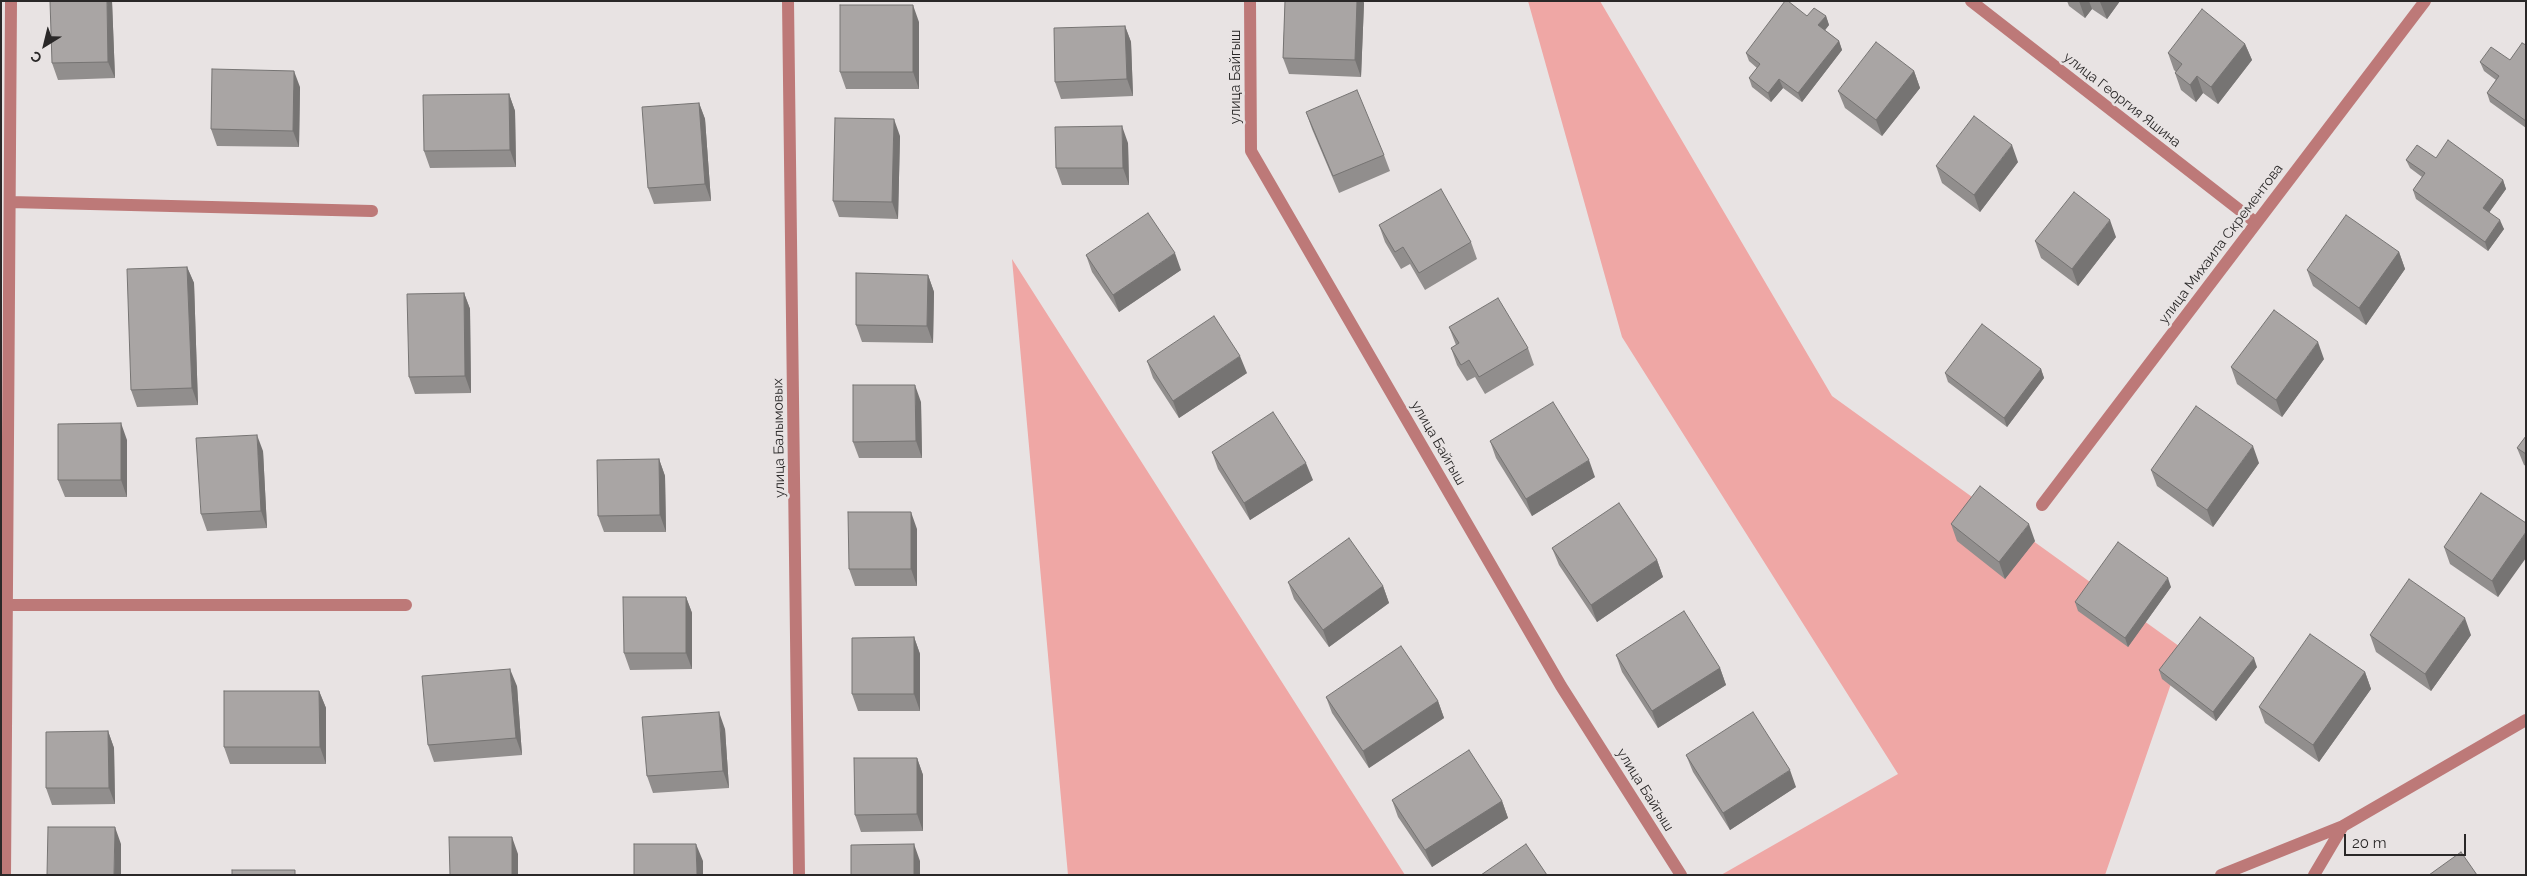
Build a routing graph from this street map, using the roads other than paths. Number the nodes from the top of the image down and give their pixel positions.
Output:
1 (12, 1) edge
2 (788, 1) edge
3 (1250, 1) edge
4 (1972, 1) edge
5 (2425, 1) edge
6 (10, 202) junction
7 (372, 211) dead end
8 (2255, 222) junction
9 (2042, 505) dead end
10 (7, 605) junction
11 (406, 605) dead end
12 (2526, 720) edge
13 (2343, 826) junction
14 (5, 875) edge
15 (799, 875) edge
16 (1681, 875) edge
17 (2221, 875) edge
18 (2314, 875) edge

1 - 6 street
2 - 15 street, улица Балымовых
3 - 16 street, улица Байгыш
4 - 8 street, улица Георгия Яшина
5 - 8 street, улица Михаила Скрементова
6 - 7 street
6 - 10 street
8 - 9 street, улица Михаила Скрементова
10 - 11 street
10 - 14 street
12 - 13 street
13 - 17 street
13 - 18 street

